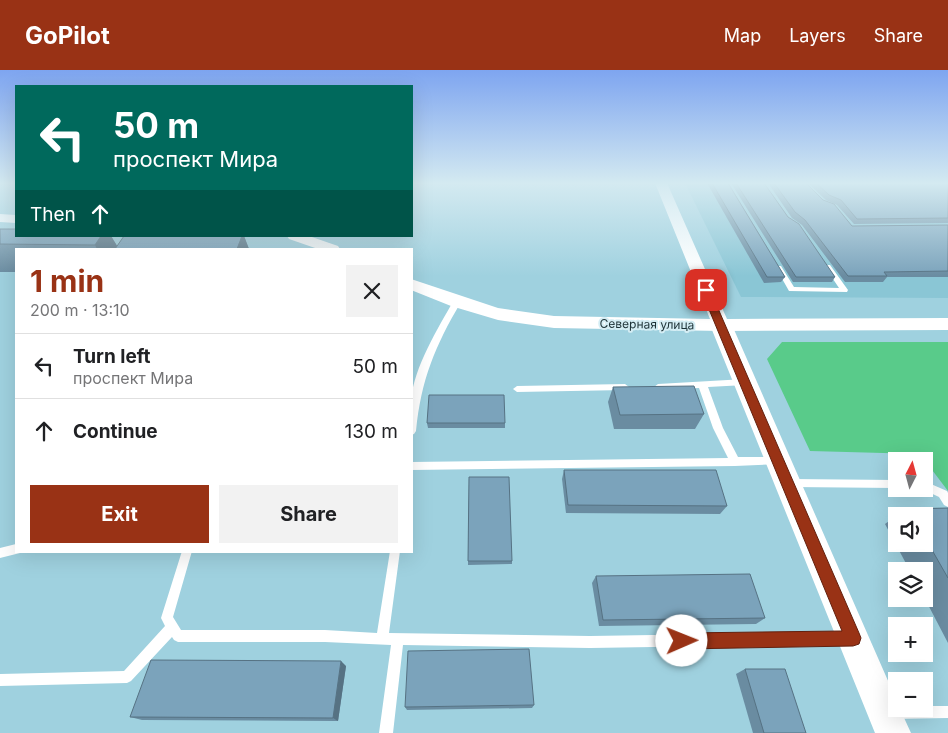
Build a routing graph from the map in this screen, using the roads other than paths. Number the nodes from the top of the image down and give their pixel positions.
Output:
1 (674, 214) edge
2 (0, 218) edge
3 (15, 219) edge
4 (297, 237) edge
5 (330, 248) edge
6 (822, 258) edge
7 (777, 265) edge
8 (413, 285) edge
9 (457, 302) junction
10 (948, 324) edge
11 (721, 325) junction
12 (415, 377) edge
13 (745, 382) junction
14 (703, 386) junction
15 (634, 387) edge
16 (644, 387) edge
17 (517, 389) dead end
18 (413, 404) edge
19 (735, 462) junction
20 (413, 466) edge
21 (783, 472) junction
22 (888, 483) edge
23 (933, 489) edge
24 (948, 502) edge
25 (15, 549) edge
26 (0, 553) edge
27 (186, 553) edge
28 (395, 553) edge
29 (172, 628) junction
30 (853, 638) junction
31 (382, 639) junction
32 (398, 640) junction
33 (0, 680) edge
34 (948, 712) edge
35 (889, 723) edge
36 (386, 733) edge

1 - 11 street
2 - 3 street
4 - 5 street
6 - 7 lane
8 - 9 street, Северная улица
9 - 11 street, Северная улица
9 - 12 lane
10 - 11 street, Северная улица
11 - 13 street
12 - 18 lane
13 - 14 lane
13 - 21 street
14 - 16 lane
14 - 19 lane
15 - 17 lane
19 - 20 lane
19 - 21 lane
21 - 22 lane
21 - 30 street
23 - 24 lane
25 - 26 lane
27 - 29 lane
28 - 31 lane
29 - 31 lane
29 - 33 lane
30 - 32 lane
30 - 35 street
31 - 32 lane
32 - 36 lane
34 - 35 lane

